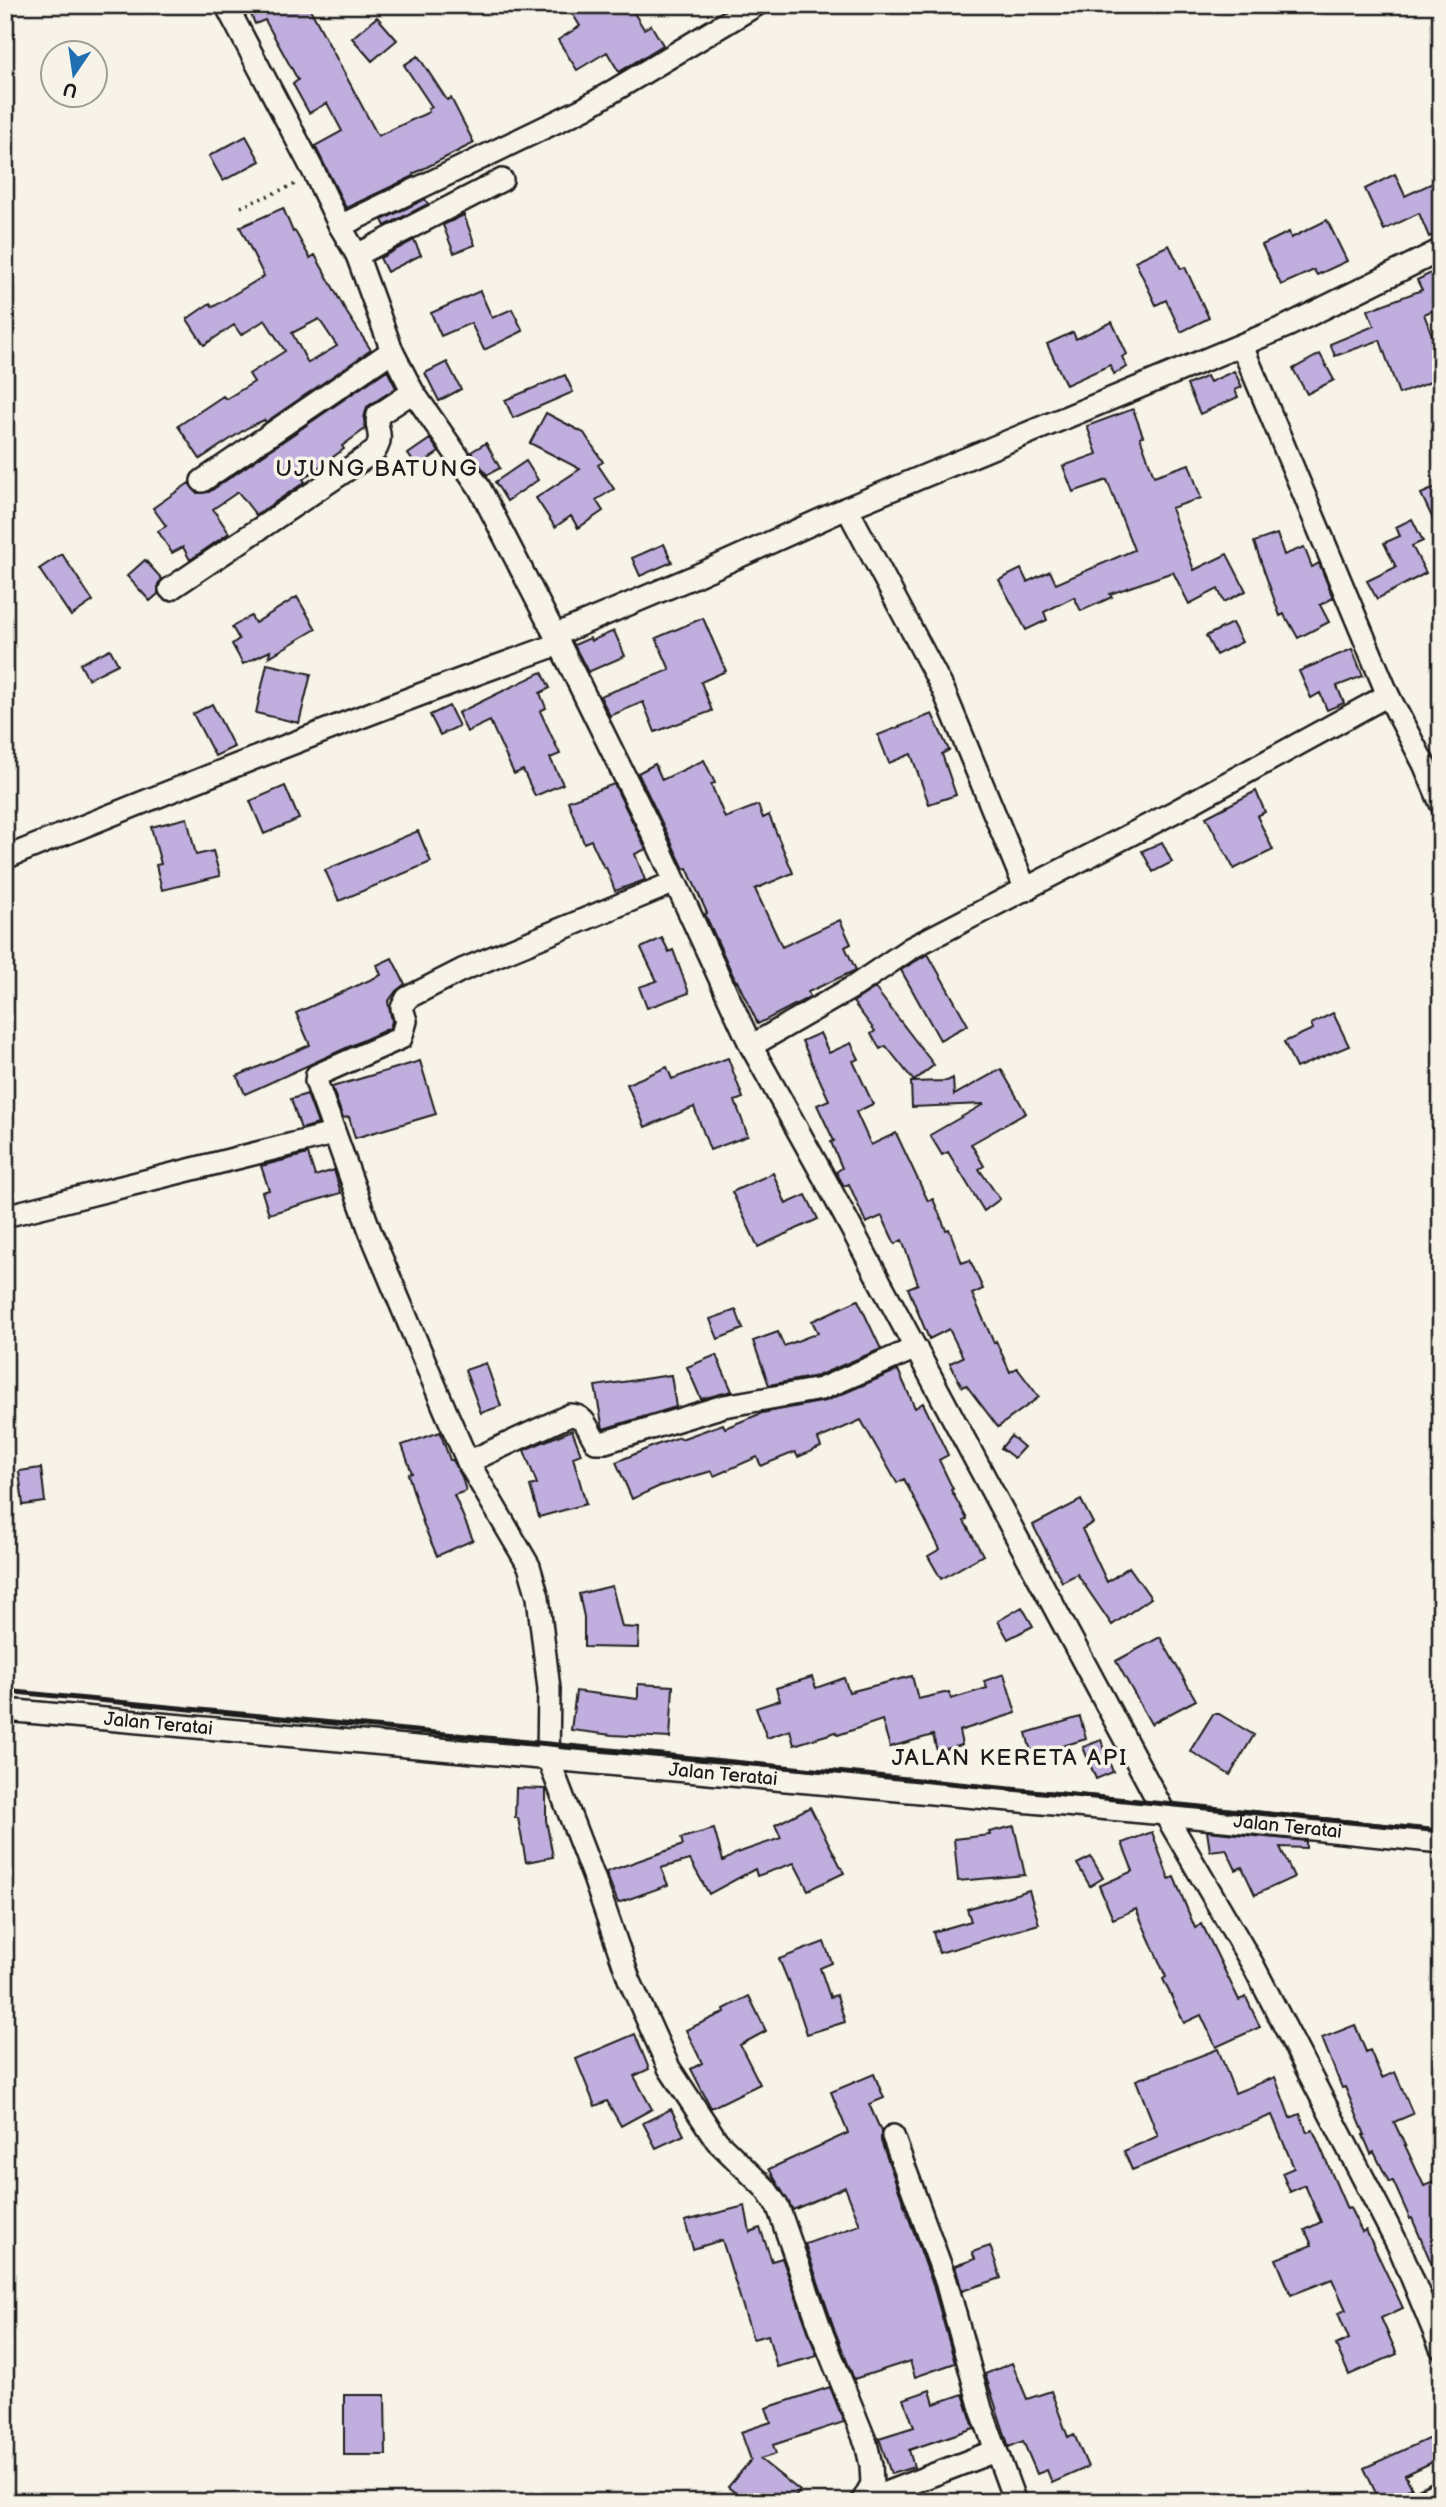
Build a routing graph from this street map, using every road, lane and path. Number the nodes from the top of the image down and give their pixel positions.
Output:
1 (226, 5) edge
2 (756, 5) edge
3 (316, 176) junction
4 (502, 180) dead end
5 (241, 207) dead end
6 (340, 226) junction
7 (1441, 250) edge
8 (357, 255) junction
9 (1242, 346) junction
10 (392, 351) junction
11 (413, 392) junction
12 (202, 481) dead end
13 (847, 508) junction
14 (170, 589) dead end
15 (557, 639) junction
16 (1388, 695) junction
17 (1432, 760) edge
18 (1441, 804) edge
19 (5, 858) edge
20 (676, 882) junction
21 (1026, 890) junction
22 (751, 1046) junction
23 (333, 1133) junction
24 (5, 1216) edge
25 (916, 1348) junction
26 (468, 1462) junction
27 (5, 1710) edge
28 (548, 1758) junction
29 (1165, 1814) junction
30 (1441, 1842) edge
31 (893, 2136) dead end
32 (1441, 2348) edge
33 (995, 2451) junction
34 (1441, 2491) edge
35 (862, 2502) edge
36 (1015, 2502) edge
37 (1419, 2502) edge

1 - 3 street
2 - 6 street
3 - 5 path
3 - 6 street
4 - 8 street
6 - 8 street
7 - 9 street
8 - 10 street
9 - 13 street
9 - 16 street
10 - 11 street
10 - 12 street
11 - 14 street
11 - 15 street
13 - 15 street
13 - 21 street
15 - 19 street
15 - 20 street
16 - 17 street
16 - 21 street
17 - 18 street
20 - 22 street
20 - 23 street
21 - 22 street
22 - 25 street
23 - 24 street
23 - 26 street
25 - 26 street
25 - 29 street
26 - 28 street
27 - 28 street, Jalan Teratai
28 - 29 street, Jalan Teratai
28 - 35 street
29 - 30 street, Jalan Teratai
29 - 32 street
31 - 33 street
33 - 35 street
33 - 36 street
34 - 37 street

